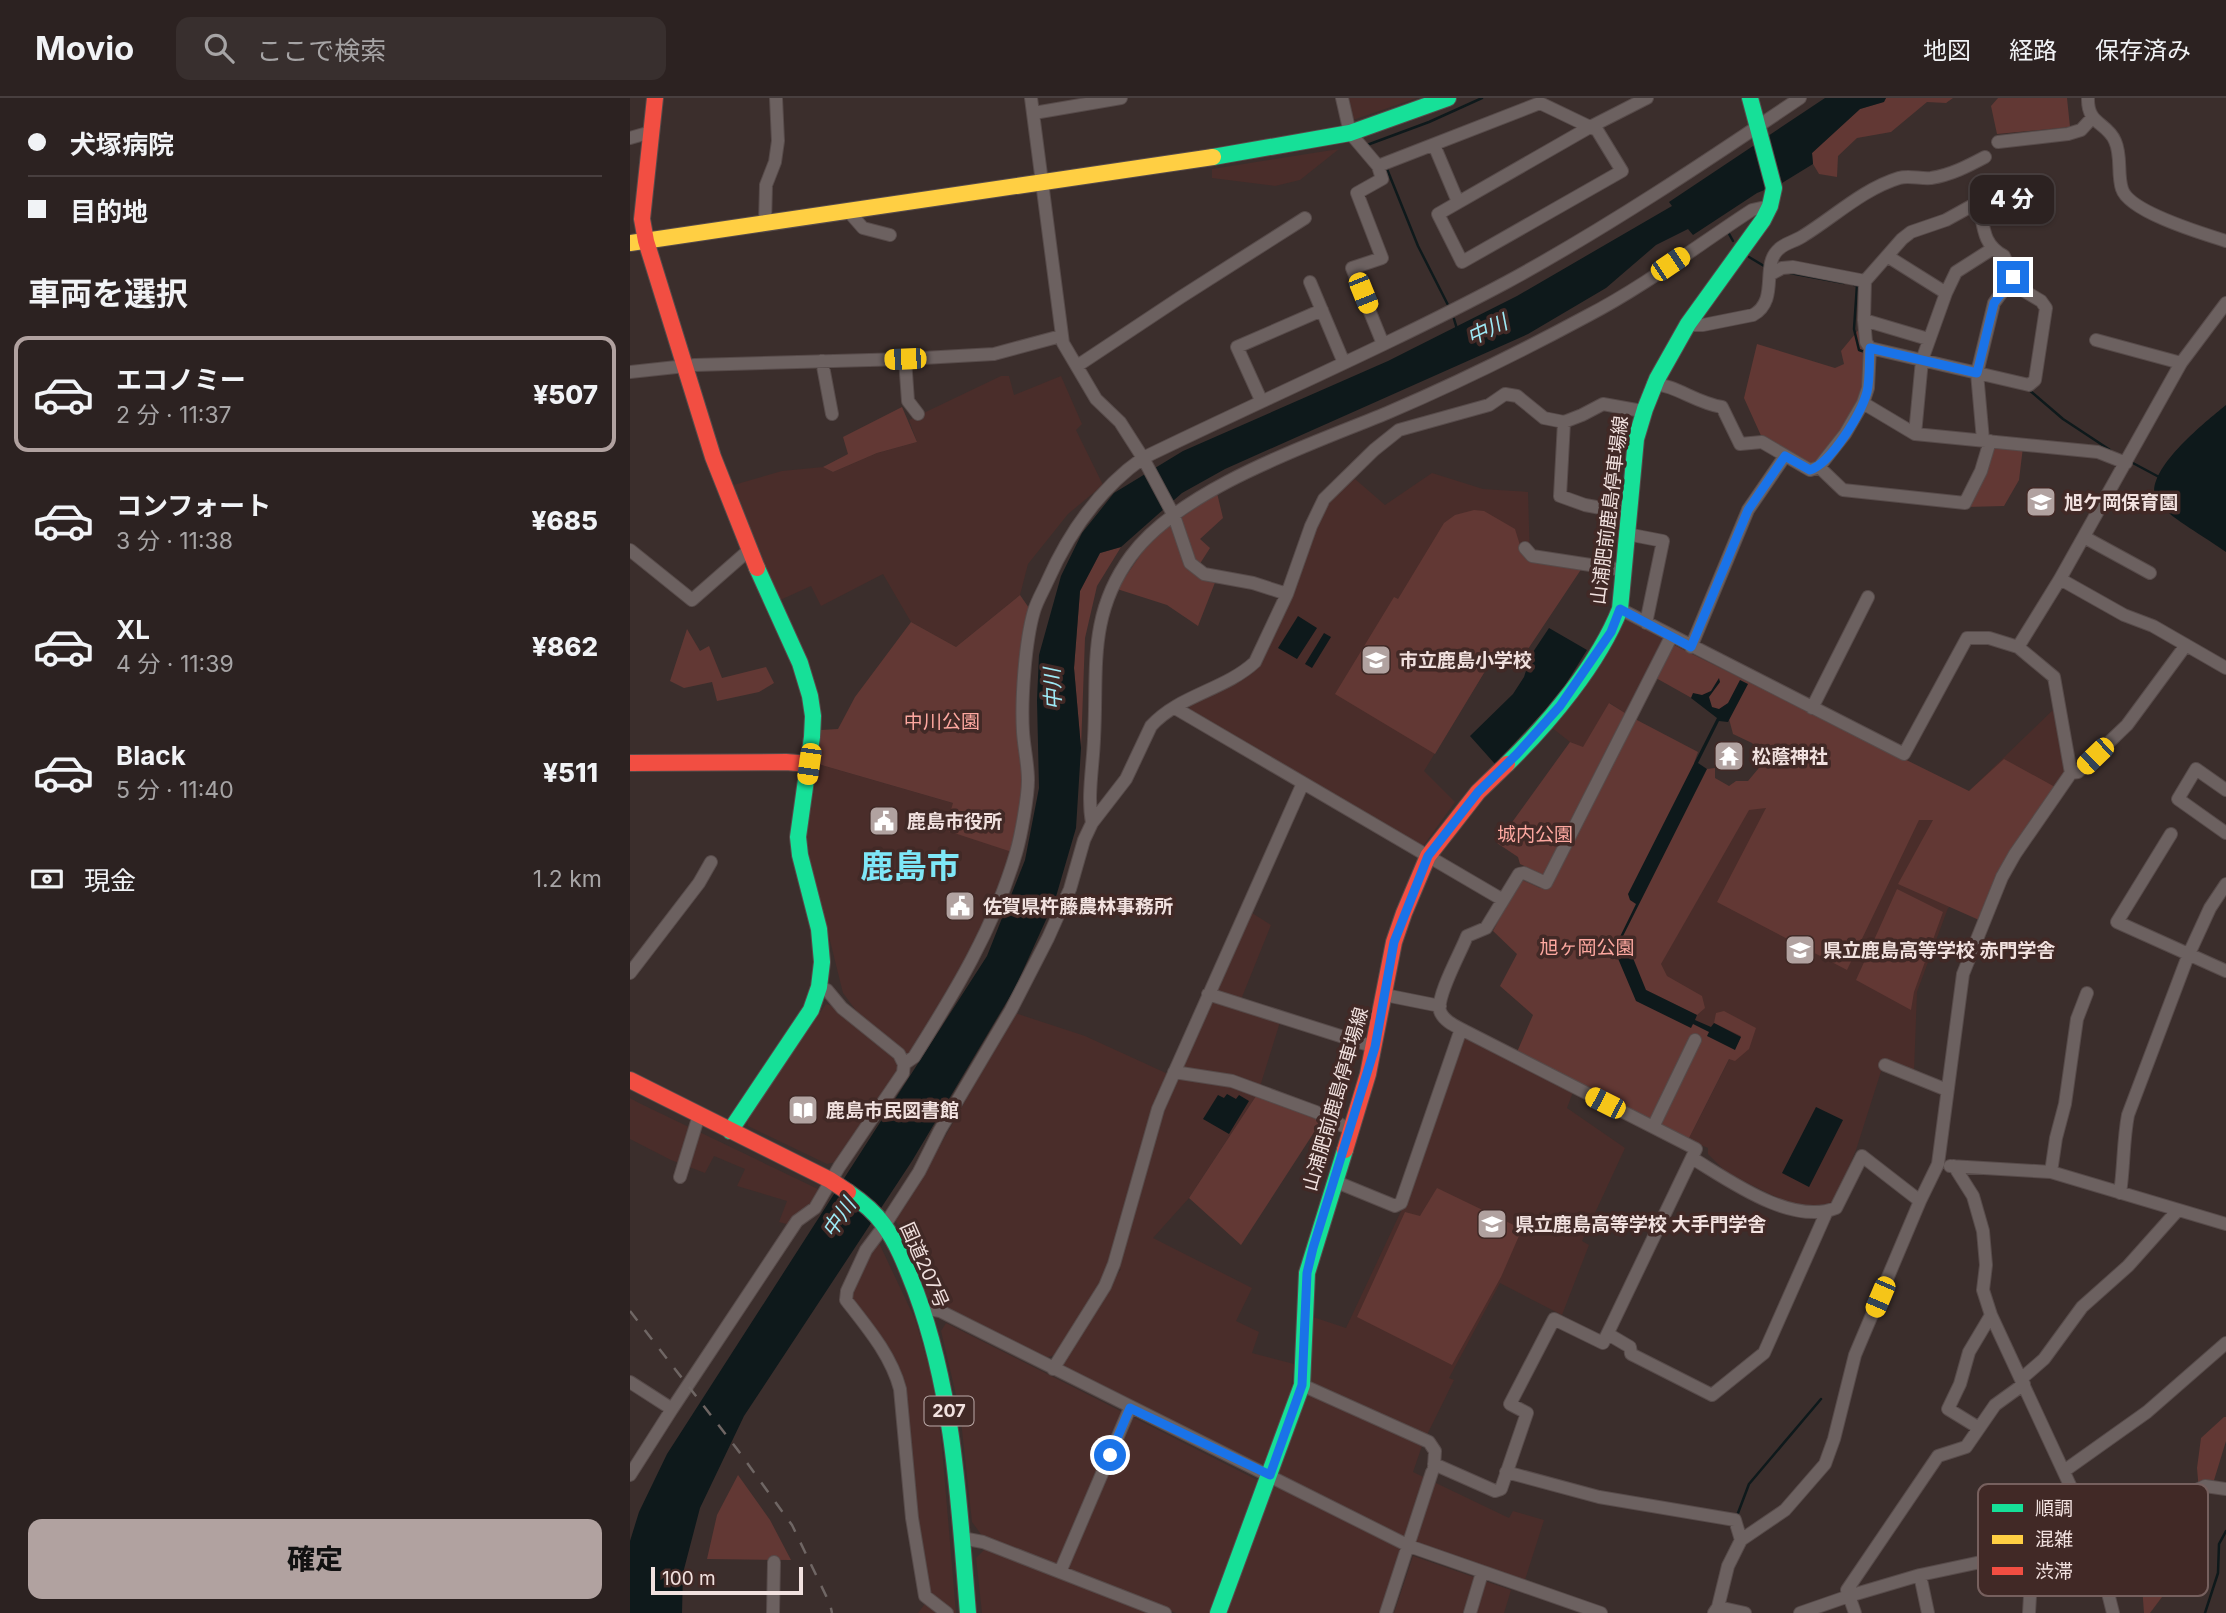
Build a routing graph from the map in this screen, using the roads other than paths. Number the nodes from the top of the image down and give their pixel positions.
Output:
1 (655, 98) edge
2 (776, 98) edge
3 (1031, 98) edge
4 (1121, 98) edge
5 (1342, 98) edge
6 (1448, 98) edge
7 (1647, 98) edge
8 (1750, 98) edge
9 (1800, 98) edge
10 (2088, 98) edge
11 (1034, 113) junction
12 (2092, 118) junction
13 (1758, 126) junction
14 (1590, 127) junction
15 (651, 132) junction
16 (1350, 133) junction
17 (630, 138) edge
18 (1998, 142) dead end
19 (1434, 145) junction
20 (1985, 157) dead end
21 (1378, 166) junction
22 (1042, 184) junction
23 (1458, 202) junction
24 (1770, 206) junction
25 (849, 212) junction
26 (1306, 218) dead end
27 (765, 224) junction
28 (890, 235) dead end
29 (2226, 241) edge
30 (638, 242) edge
31 (1992, 249) junction
32 (1887, 256) junction
33 (1771, 274) junction
34 (2013, 277) junction
35 (1865, 281) junction
36 (1310, 282) dead end
37 (1946, 293) junction
38 (2226, 303) edge
39 (1322, 310) junction
40 (1864, 320) junction
41 (1689, 325) junction
42 (1061, 336) junction
43 (1928, 339) junction
44 (2096, 340) dead end
45 (1383, 344) junction
46 (1870, 348) junction
47 (905, 359) junction
48 (1922, 360) junction
49 (822, 361) junction
50 (1345, 363) junction
51 (2181, 363) junction
52 (1077, 366) junction
53 (685, 367) junction
54 (630, 372) edge
55 (1977, 373) junction
56 (1653, 384) junction
57 (1261, 401) junction
58 (1863, 403) junction
59 (1642, 411) junction
60 (832, 414) dead end
61 (918, 414) dead end
62 (1564, 422) junction
63 (1915, 434) junction
64 (1986, 441) junction
65 (1785, 456) junction
66 (1143, 458) junction
67 (2128, 459) junction
68 (1819, 467) junction
69 (1628, 513) junction
70 (1174, 516) junction
71 (1627, 534) junction
72 (2084, 537) junction
73 (1525, 548) dead end
74 (630, 550) edge
75 (748, 550) junction
76 (1623, 570) junction
77 (2150, 573) dead end
78 (2060, 579) junction
79 (1287, 594) junction
80 (1868, 597) dead end
81 (1620, 609) junction
82 (1646, 623) junction
83 (1671, 636) junction
84 (2186, 645) junction
85 (1691, 647) junction
86 (2018, 647) junction
87 (2226, 668) edge
88 (1175, 708) junction
89 (1812, 708) junction
90 (630, 763) edge
91 (809, 764) junction
92 (2071, 773) junction
93 (1303, 783) junction
94 (2226, 790) edge
95 (1092, 823) junction
96 (2226, 833) edge
97 (2171, 834) dead end
98 (1428, 856) junction
99 (710, 862) dead end
100 (2226, 884) edge
101 (1503, 900) junction
102 (2188, 956) junction
103 (2226, 971) edge
104 (630, 974) edge
105 (819, 987) junction
106 (2087, 993) dead end
107 (1208, 994) junction
108 (1385, 995) junction
109 (1440, 1006) junction
110 (1461, 1029) junction
111 (1695, 1040) dead end
112 (1375, 1047) junction
113 (904, 1064) junction
114 (1885, 1065) dead end
115 (1174, 1072) junction
116 (630, 1080) edge
117 (1947, 1090) junction
118 (699, 1115) junction
119 (1653, 1128) junction
120 (1351, 1129) junction
121 (730, 1131) junction
122 (1692, 1158) junction
123 (1938, 1164) junction
124 (1954, 1166) junction
125 (2050, 1172) junction
126 (680, 1177) dead end
127 (1334, 1181) junction
128 (833, 1182) junction
129 (2120, 1193) junction
130 (1920, 1201) junction
131 (2178, 1210) junction
132 (1827, 1211) junction
133 (883, 1223) junction
134 (2226, 1224) edge
135 (924, 1308) junction
136 (1991, 1315) junction
137 (1608, 1334) junction
138 (2226, 1343) edge
139 (1053, 1369) junction
140 (2023, 1381) junction
141 (630, 1382) edge
142 (1302, 1385) junction
143 (1130, 1408) junction
144 (672, 1409) junction
145 (1979, 1428) junction
146 (2064, 1471) junction
147 (1433, 1472) junction
148 (1506, 1472) junction
149 (630, 1475) edge
150 (1270, 1475) junction
151 (2070, 1484) edge
152 (2208, 1486) edge
153 (2226, 1489) edge
154 (962, 1538) junction
155 (1741, 1540) junction
156 (1409, 1545) junction
157 (775, 1562) dead end
158 (1978, 1563) edge
159 (1060, 1572) junction
160 (1482, 1573) junction
161 (1920, 1575) junction
162 (1849, 1595) junction
163 (2109, 1596) edge
164 (1716, 1610) edge
165 (773, 1613) edge
166 (947, 1613) edge
167 (968, 1613) edge
168 (1165, 1613) edge
169 (1218, 1613) edge
170 (1386, 1613) edge
171 (1470, 1613) edge
172 (1601, 1613) edge
173 (1745, 1613) edge
174 (1800, 1613) edge
175 (1855, 1613) edge
176 (1928, 1613) edge
177 (2113, 1613) edge

1 - 15 main road
2 - 27 street
3 - 11 street
4 - 11 street
5 - 16 street
6 - 16 main road
7 - 14 street
8 - 13 main road
9 - 13 street
10 - 12 street
11 - 22 street
12 - 18 street
12 - 29 street
13 - 24 main road, 山浦肥前鹿島停車場線
13 - 45 street
14 - 19 street
14 - 23 street
14 - 23 street
15 - 17 street
15 - 30 main road
16 - 21 street
16 - 22 main road
19 - 21 street
19 - 23 street
20 - 33 street
21 - 45 street
22 - 25 main road
22 - 42 street
24 - 41 main road, 山浦肥前鹿島停車場線
24 - 70 street
25 - 27 main road
25 - 28 street
26 - 52 street
27 - 30 main road
30 - 53 main road
31 - 32 street
31 - 34 street
31 - 37 street
32 - 35 street
32 - 37 street
33 - 35 street
33 - 41 street
34 - 55 street
34 - 55 street
35 - 40 street
36 - 39 street
37 - 43 street
38 - 51 street
39 - 50 street
39 - 57 street
40 - 43 street
40 - 46 street
41 - 56 main road, 山浦肥前鹿島停車場線
42 - 47 street
42 - 52 street
43 - 48 street
44 - 51 street
45 - 50 street
46 - 48 street
46 - 58 street
47 - 49 street
47 - 61 street
48 - 55 street
48 - 63 street
49 - 53 street
49 - 60 street
50 - 57 street
51 - 67 street
52 - 66 street
53 - 54 street
53 - 75 main road
55 - 64 street
56 - 59 main road, 山浦肥前鹿島停車場線
56 - 65 street
57 - 66 street
58 - 63 street
58 - 68 street
59 - 62 street
59 - 69 main road, 山浦肥前鹿島停車場線
62 - 69 street
62 - 79 street
63 - 64 street
64 - 67 street
64 - 68 street
65 - 68 street
65 - 85 street
66 - 70 street
66 - 113 street
67 - 72 street
69 - 71 main road, 山浦肥前鹿島停車場線
70 - 79 street
70 - 95 street
71 - 76 main road, 山浦肥前鹿島停車場線
71 - 82 street
72 - 77 street
72 - 78 street
73 - 76 street
74 - 75 street
75 - 91 main road
76 - 81 main road, 山浦肥前鹿島停車場線
78 - 84 street
78 - 86 street
79 - 88 street
80 - 89 street
81 - 82 street
81 - 98 main road, 山浦肥前鹿島停車場線
82 - 83 street
83 - 85 street
83 - 101 street
84 - 87 street
84 - 92 street
85 - 89 street
86 - 89 street
86 - 92 street
88 - 93 street
88 - 95 street
90 - 91 main road
91 - 105 main road
92 - 117 street
93 - 98 street
93 - 107 street
94 - 96 street
95 - 133 street
97 - 102 street
98 - 101 street
98 - 108 main road, 山浦肥前鹿島停車場線
99 - 104 street
100 - 102 street
101 - 109 street
102 - 103 street
102 - 129 street
105 - 113 street
105 - 121 main road
106 - 125 street
107 - 112 street
107 - 115 street
108 - 109 street
108 - 112 main road, 山浦肥前鹿島停車場線
109 - 110 street
110 - 119 street
110 - 127 street
111 - 119 street
112 - 120 main road, 山浦肥前鹿島停車場線
113 - 128 street
114 - 117 street
115 - 120 street
115 - 139 street
116 - 118 main road, 国道207号 / 207
117 - 123 street
118 - 121 main road, 国道207号 / 207
118 - 126 street
119 - 122 street
120 - 127 main road, 山浦肥前鹿島停車場線
121 - 128 main road, 国道207号 / 207
122 - 132 street
122 - 137 street
123 - 124 street
123 - 130 street
124 - 125 street
124 - 136 street
125 - 129 street
127 - 142 main road, 山浦肥前鹿島停車場線
128 - 133 main road, 国道207号 / 207
128 - 144 street
129 - 131 street
130 - 132 street
130 - 155 street
131 - 134 street
131 - 140 street
132 - 137 street
133 - 135 main road, 国道207号 / 207
133 - 166 street
135 - 139 street
135 - 154 main road, 国道207号 / 207
136 - 140 street
136 - 145 street
137 - 148 street
138 - 146 street
139 - 143 street
140 - 145 street
140 - 146 street
141 - 144 street
142 - 147 street
142 - 150 main road, 山浦肥前鹿島停車場線
143 - 150 street
143 - 159 street
144 - 149 street
145 - 162 street
146 - 151 street
147 - 148 street
147 - 156 street
148 - 155 street
150 - 156 street
150 - 169 main road, 山浦肥前鹿島停車場線
152 - 153 street
154 - 159 street
154 - 167 main road, 国道207号 / 207
155 - 164 street
156 - 160 street
156 - 170 street
157 - 165 street
158 - 161 street
159 - 168 street
160 - 171 street
160 - 172 street
161 - 162 street
161 - 176 street
162 - 174 street
162 - 175 street
163 - 177 street
164 - 173 street

